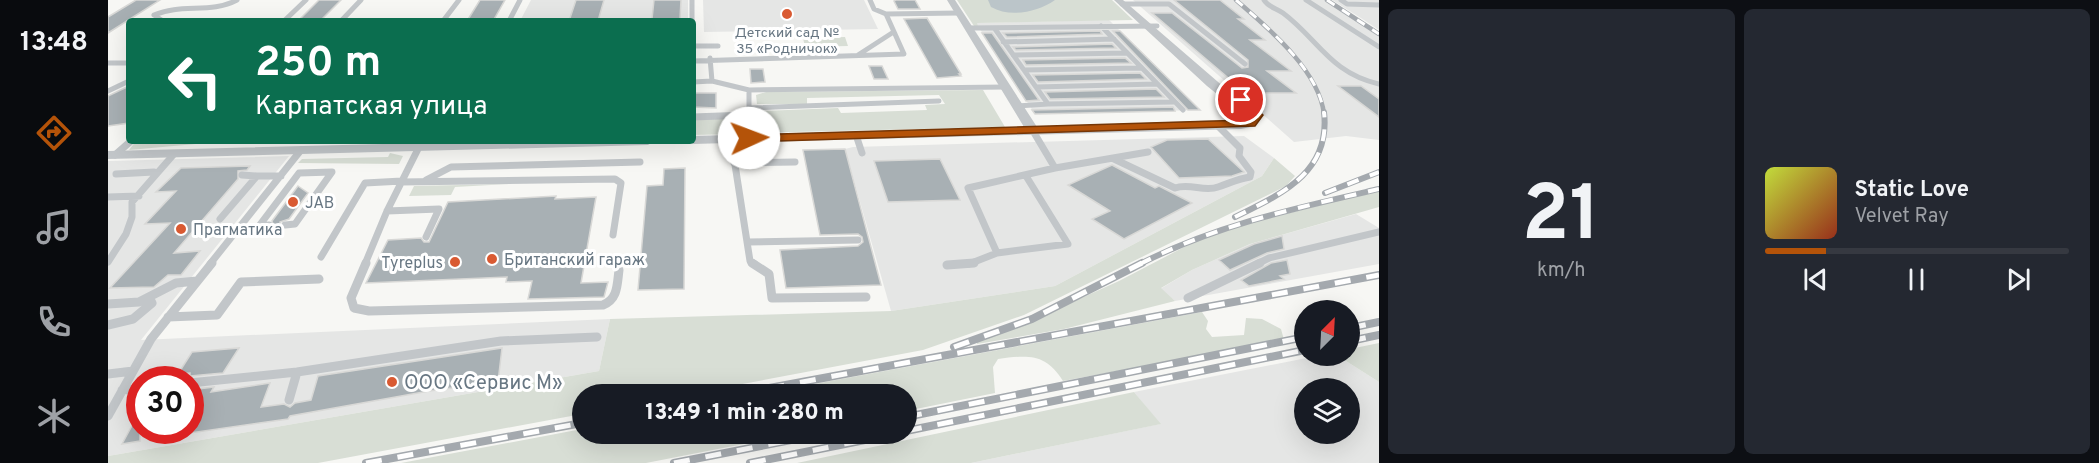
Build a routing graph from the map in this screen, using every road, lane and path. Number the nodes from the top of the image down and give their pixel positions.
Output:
1 (237, 0) edge
2 (306, 0) edge
3 (362, 0) edge
4 (459, 0) edge
5 (520, 0) edge
6 (692, 0) edge
7 (870, 0) edge
8 (951, 0) edge
9 (1264, 0) edge
10 (1306, 0) edge
11 (1341, 0) edge
12 (1125, 2) edge
13 (1379, 5) edge
14 (959, 13) junction
15 (886, 14) junction
16 (158, 18) edge
17 (287, 18) edge
18 (344, 18) edge
19 (445, 18) edge
20 (511, 18) edge
21 (692, 18) edge
22 (1101, 26) junction
23 (1152, 26) junction
24 (968, 28) junction
25 (995, 29) junction
26 (892, 33) junction
27 (1114, 39) junction
28 (1003, 42) junction
29 (718, 46) dead end
30 (696, 47) edge
31 (1379, 47) edge
32 (1127, 53) junction
33 (857, 55) junction
34 (1013, 55) junction
35 (710, 58) junction
36 (696, 60) edge
37 (108, 63) edge
38 (126, 63) edge
39 (1245, 64) dead end
40 (1141, 68) junction
41 (1024, 70) junction
42 (712, 81) junction
43 (126, 82) edge
44 (696, 82) edge
45 (1157, 84) junction
46 (1379, 84) edge
47 (1005, 87) junction
48 (1036, 87) junction
49 (749, 90) junction
50 (108, 91) edge
51 (939, 101) dead end
52 (1174, 102) junction
53 (1048, 104) junction
54 (1017, 106) junction
55 (752, 108) junction
56 (1183, 110) dead end
57 (747, 116) junction
58 (696, 117) edge
59 (1218, 126) junction
60 (1033, 131) junction
61 (856, 135) junction
62 (749, 138) junction
63 (730, 139) junction
64 (696, 140) edge
65 (127, 144) edge
66 (534, 144) edge
67 (361, 145) edge
68 (419, 147) junction
69 (301, 150) junction
70 (1148, 152) dead end
71 (862, 153) dead end
72 (174, 154) junction
73 (111, 155) edge
74 (1114, 159) junction
75 (640, 162) dead end
76 (795, 162) dead end
77 (734, 163) junction
78 (1055, 168) junction
79 (154, 172) junction
80 (116, 174) dead end
81 (242, 175) dead end
82 (257, 176) junction
83 (1026, 176) junction
84 (278, 179) junction
85 (292, 182) junction
86 (402, 182) junction
87 (422, 182) junction
88 (108, 196) edge
89 (139, 196) junction
90 (387, 211) junction
91 (220, 219) dead end
92 (269, 225) dead end
93 (285, 225) dead end
94 (1379, 232) edge
95 (613, 235) dead end
96 (426, 237) dead end
97 (858, 240) dead end
98 (748, 242) junction
99 (997, 253) junction
100 (321, 257) dead end
101 (108, 262) edge
102 (947, 265) dead end
103 (619, 270) dead end
104 (319, 279) dead end
105 (197, 281) junction
106 (149, 297) junction
107 (866, 297) dead end
108 (1188, 298) dead end
109 (108, 304) edge
110 (168, 317) junction
111 (108, 325) edge
112 (597, 337) dead end
113 (136, 366) edge
114 (126, 372) edge
115 (297, 372) junction
116 (108, 374) edge
117 (204, 382) edge
118 (126, 383) edge
119 (122, 390) junction
120 (126, 390) edge
121 (289, 400) dead end
122 (108, 416) edge

1 - 16 lane
2 - 17 lane
3 - 18 lane
4 - 19 lane
5 - 20 lane
6 - 21 lane
7 - 15 lane
8 - 14 street
9 - 46 lane
10 - 31 lane
11 - 13 lane
12 - 23 street
12 - 39 lane
14 - 15 lane
14 - 24 street
15 - 26 lane
22 - 23 lane
22 - 25 lane
22 - 27 lane
23 - 59 street
24 - 25 lane
24 - 47 street
25 - 28 lane
26 - 33 lane
26 - 33 lane
27 - 28 lane
27 - 32 lane
28 - 34 lane
29 - 30 lane
32 - 34 lane
32 - 40 lane
33 - 35 lane
34 - 41 lane
35 - 36 lane
35 - 42 lane
37 - 38 lane
40 - 41 lane
40 - 45 lane
41 - 48 lane
42 - 44 lane
42 - 49 lane
43 - 50 lane
45 - 48 lane
45 - 52 lane
47 - 49 lane
47 - 54 street
48 - 53 lane
49 - 55 lane
51 - 55 lane
52 - 53 lane
52 - 56 lane
53 - 54 lane
54 - 60 street
55 - 57 lane
57 - 58 lane
57 - 62 lane
59 - 60 street
59 - 74 lane
60 - 61 street
60 - 78 lane
61 - 62 street
61 - 71 lane
62 - 63 street
63 - 64 street
63 - 77 lane
65 - 73 lane
66 - 68 street
67 - 68 street
67 - 69 street
68 - 86 lane
69 - 72 street
69 - 84 lane
70 - 74 lane
72 - 73 street
72 - 79 lane
74 - 78 lane
75 - 87 lane
76 - 77 lane
77 - 98 lane
78 - 83 lane
79 - 80 lane
79 - 89 lane
81 - 82 lane
82 - 84 lane
82 - 91 lane
83 - 99 lane
83 - 99 lane
84 - 85 lane
84 - 105 lane
85 - 92 lane
85 - 93 lane
86 - 87 lane
86 - 90 lane
86 - 100 lane
87 - 95 lane
88 - 89 lane
89 - 101 lane
90 - 96 lane
90 - 103 lane
94 - 108 lane
97 - 98 lane
98 - 107 lane
99 - 102 lane
104 - 110 lane
105 - 106 lane
105 - 110 lane
106 - 109 lane
106 - 111 lane
110 - 113 lane
112 - 115 lane
114 - 116 lane
115 - 117 lane
115 - 121 lane
118 - 119 lane
119 - 120 lane
119 - 122 lane

